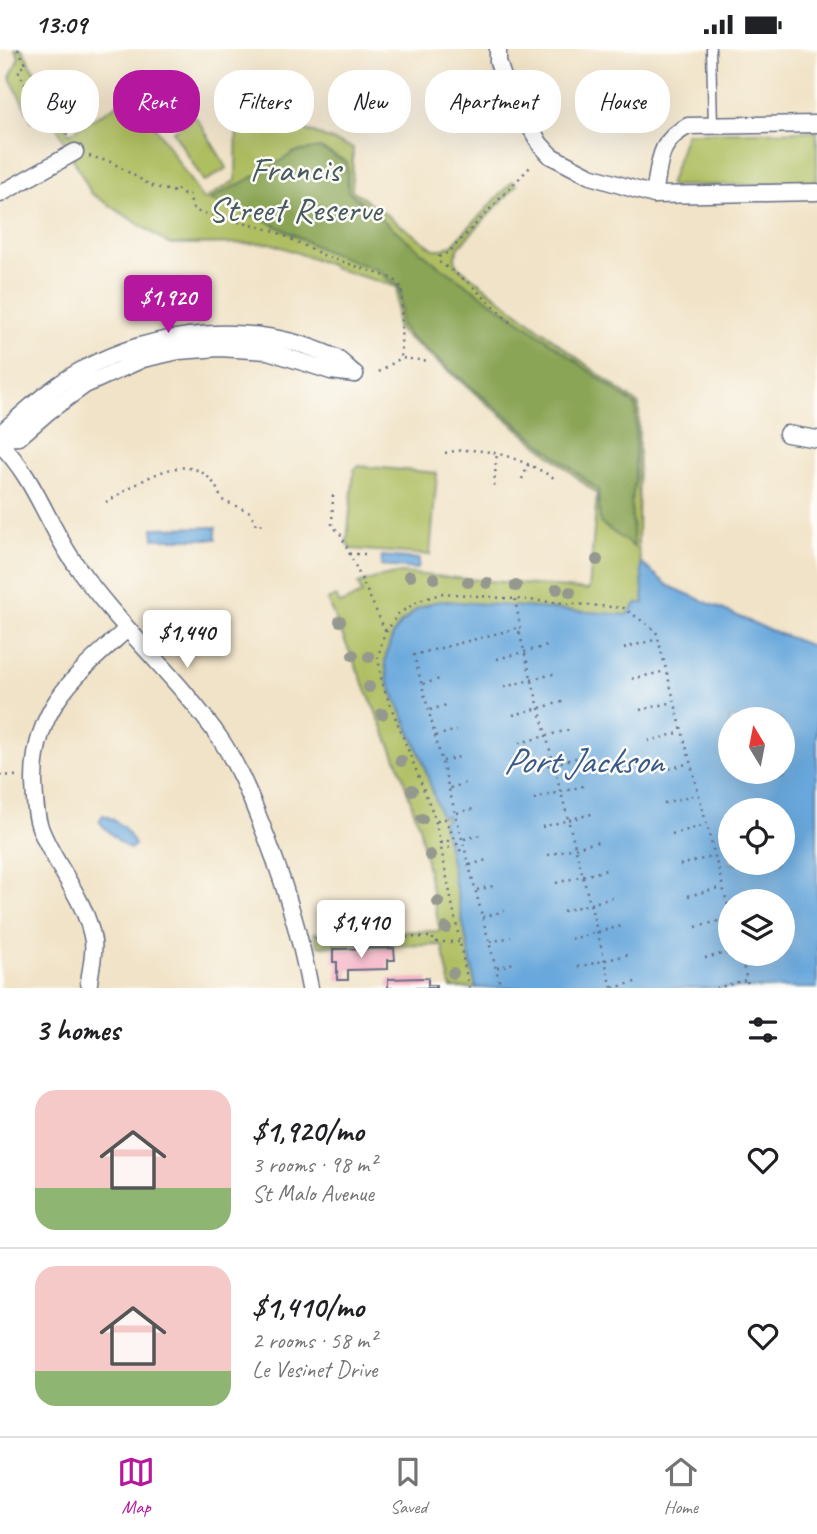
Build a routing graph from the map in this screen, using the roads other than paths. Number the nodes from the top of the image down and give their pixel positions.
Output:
1 (498, 49) edge
2 (711, 49) edge
3 (817, 124) edge
4 (713, 125) junction
5 (75, 152) road end
6 (817, 192) edge
7 (0, 194) edge
8 (654, 195) junction
9 (787, 434) dead end
10 (0, 436) edge
11 (817, 439) edge
12 (0, 444) edge
13 (127, 629) junction
14 (89, 983) dead end
15 (310, 988) edge

1 - 8 street
2 - 4 lane
3 - 4 street
4 - 8 street
5 - 7 street
6 - 8 street
9 - 11 street
10 - 10 street
12 - 13 street
13 - 14 street
13 - 15 street

